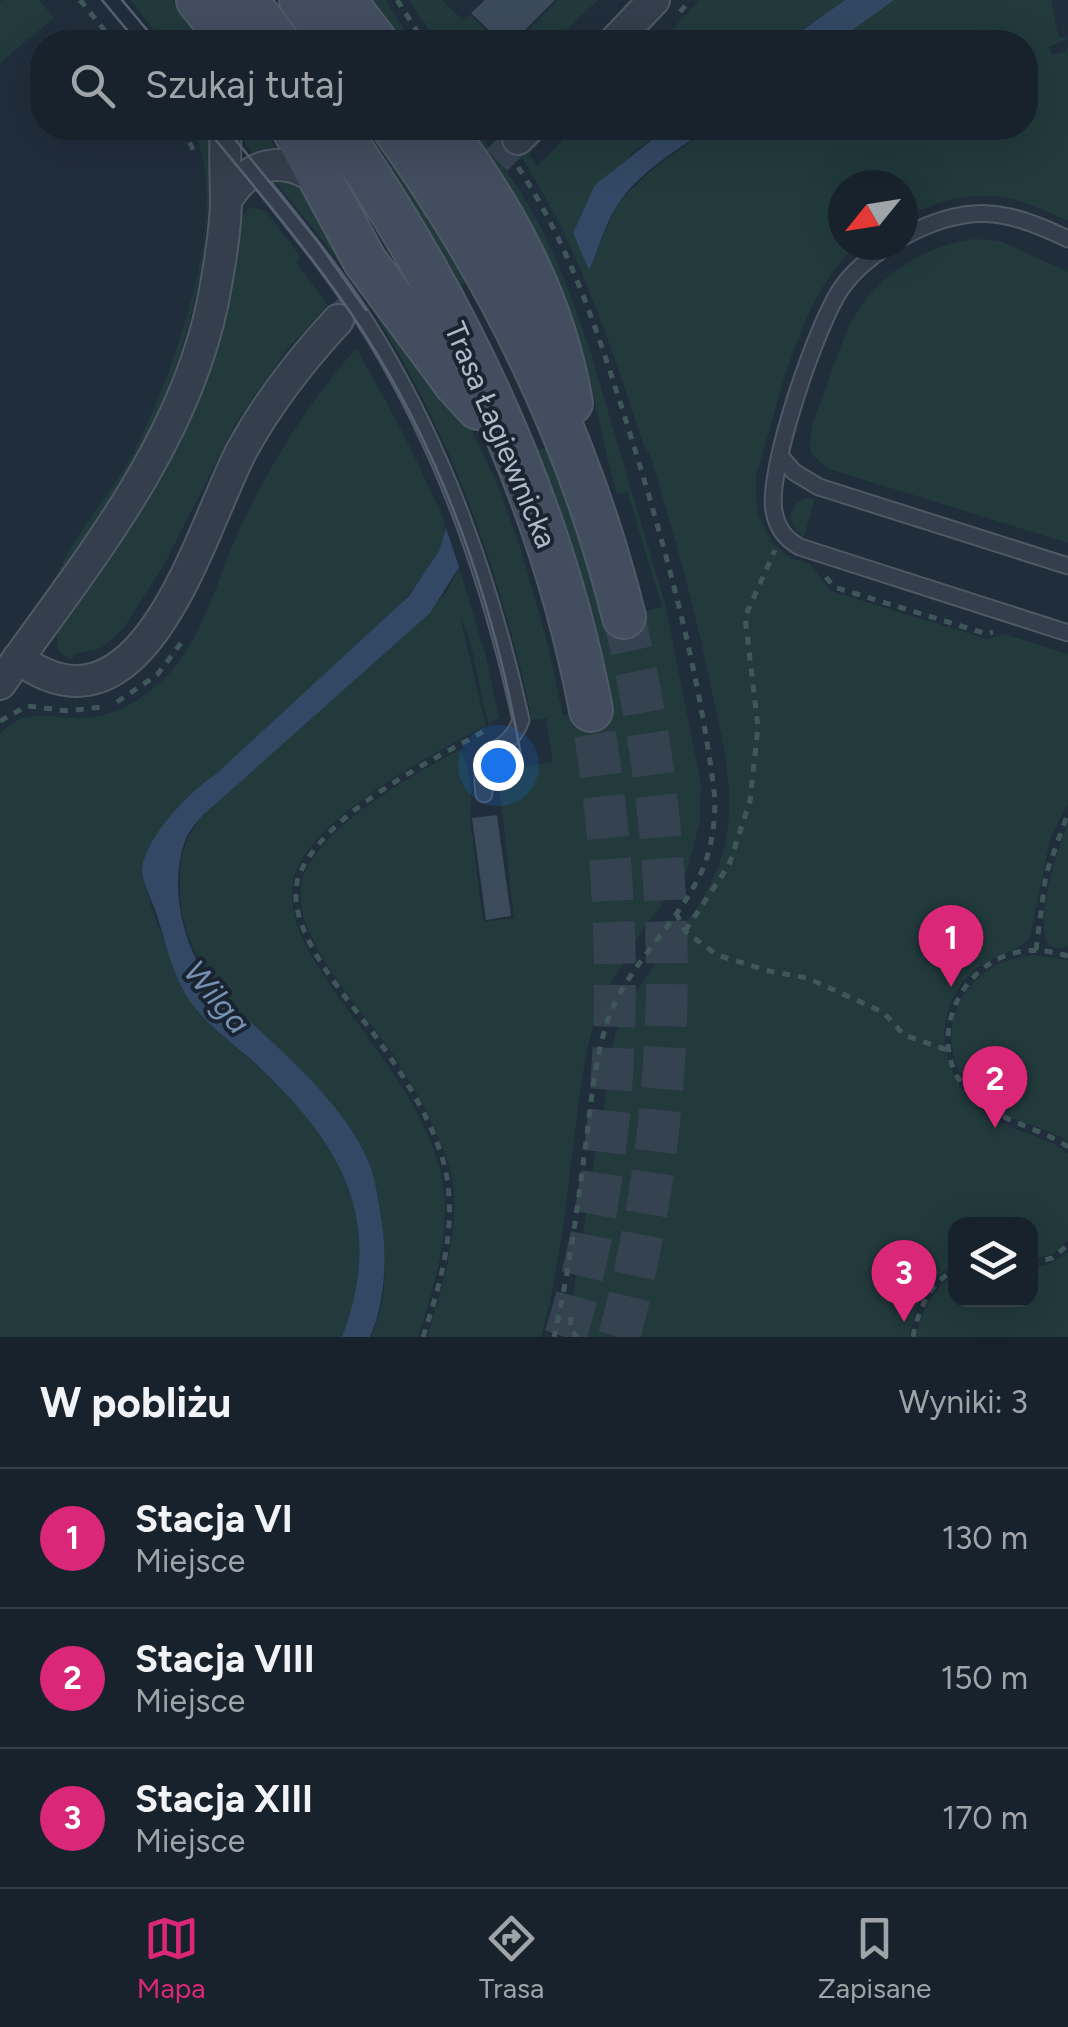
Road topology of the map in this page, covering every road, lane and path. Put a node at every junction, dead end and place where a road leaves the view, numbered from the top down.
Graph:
1 (80, 0) edge
2 (301, 0) edge
3 (344, 0) edge
4 (358, 0) edge
5 (398, 0) edge
6 (654, 0) edge
7 (221, 19) edge
8 (104, 30) edge
9 (248, 30) edge
10 (324, 30) edge
11 (367, 30) edge
12 (371, 30) edge
13 (417, 30) edge
14 (625, 30) edge
15 (189, 140) edge
16 (226, 140) edge
17 (300, 140) edge
18 (344, 140) edge
19 (402, 140) edge
20 (450, 140) edge
21 (198, 166) dead end
22 (252, 171) junction
23 (324, 184) junction
24 (226, 201) junction
25 (918, 229) edge
26 (1068, 239) edge
27 (869, 260) edge
28 (338, 320) tunnel mouth
29 (510, 440) junction
30 (636, 452) dead end
31 (782, 458) junction
32 (584, 482) junction
33 (780, 528) junction
34 (1068, 566) edge
35 (624, 617) tunnel mouth
36 (1068, 634) edge
37 (18, 658) junction
38 (0, 684) edge
39 (591, 710) tunnel mouth
40 (500, 722) dead end
41 (484, 794) dead end
42 (1068, 813) edge
43 (676, 913) junction
44 (685, 930) junction
45 (1036, 950) junction
46 (1067, 955) edge
47 (950, 1052) junction
48 (1068, 1146) edge
49 (1068, 1245) edge
50 (1038, 1262) edge
51 (948, 1273) edge
52 (571, 1316) dead end
53 (423, 1337) edge
54 (554, 1337) edge
55 (577, 1337) edge
56 (914, 1337) edge

1 - 8 path
2 - 10 main road
3 - 11 main road
4 - 12 street
5 - 13 path
6 - 14 street
7 - 9 main road
15 - 21 path
16 - 24 street
17 - 23 main road
18 - 29 main road, Trasa Łagiewnicka
19 - 32 main road, Trasa Łagiewnicka
20 - 32 main road
22 - 23 street
22 - 24 street
22 - 41 lane
23 - 29 main road
24 - 37 street
25 - 26 lane
27 - 31 lane
28 - 37 street
29 - 39 main road, Trasa Łagiewnicka
30 - 43 path
31 - 33 lane
31 - 34 lane
32 - 35 main road, Trasa Łagiewnicka
33 - 36 lane
33 - 44 path
37 - 38 street
40 - 53 path
42 - 45 path
43 - 44 path
43 - 54 path
44 - 47 path
45 - 46 path
45 - 47 path
47 - 48 path
49 - 50 path
51 - 56 path
52 - 55 path

